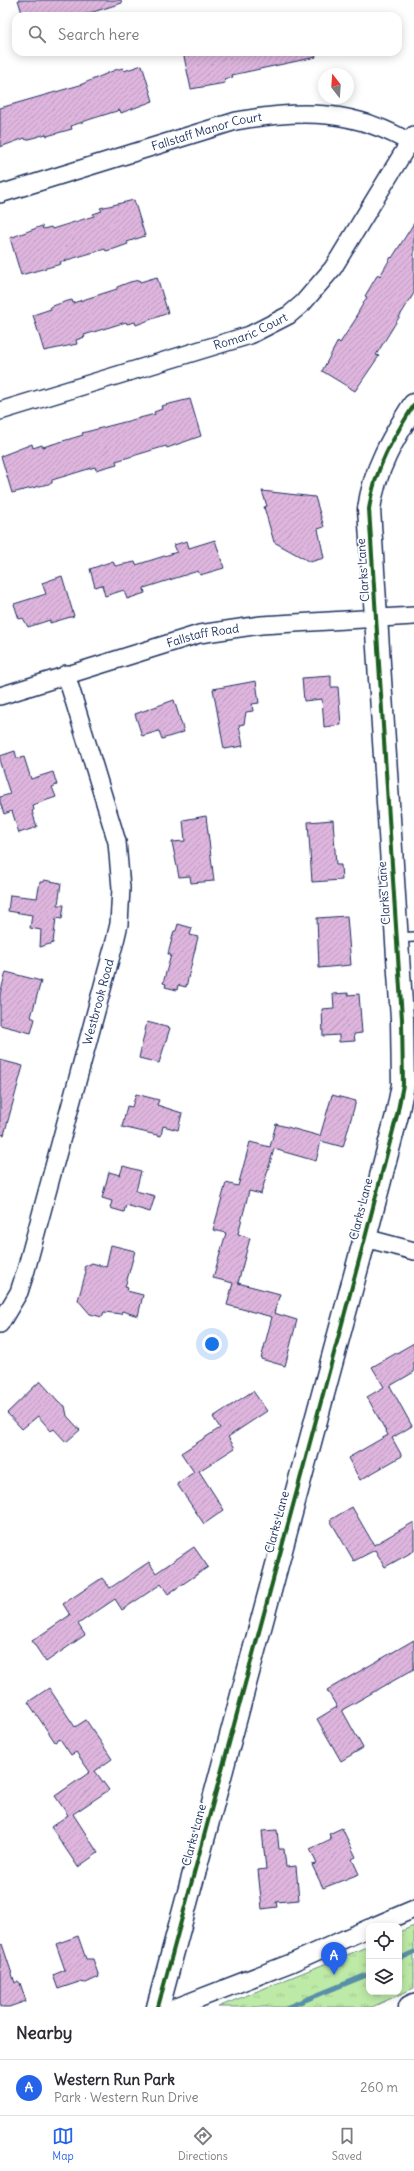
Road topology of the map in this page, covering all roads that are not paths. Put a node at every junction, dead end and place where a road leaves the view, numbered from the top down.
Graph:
1 (413, 140) edge
2 (0, 194) edge
3 (414, 404) edge
4 (0, 410) edge
5 (414, 616) edge
6 (376, 619) junction
7 (66, 674) junction
8 (0, 696) edge
9 (406, 938) edge
10 (365, 1238) junction
11 (414, 1251) edge
12 (0, 1324) edge
13 (414, 1909) edge
14 (381, 1923) edge
15 (366, 1929) edge
16 (414, 2005) edge
17 (158, 2007) edge
18 (177, 2007) edge
19 (410, 2007) edge

1 - 2 street, Fallstaff Manor Court
1 - 4 street, Romaric Court
3 - 6 street, Clarks Lane
5 - 6 street, Fallstaff Road
6 - 7 street, Fallstaff Road
6 - 9 street, Clarks Lane
7 - 8 street, Fallstaff Road
7 - 12 street, Westbrook Road
9 - 10 street, Clarks Lane
10 - 11 street
10 - 17 street, Clarks Lane
13 - 14 street
15 - 18 street
16 - 19 street

